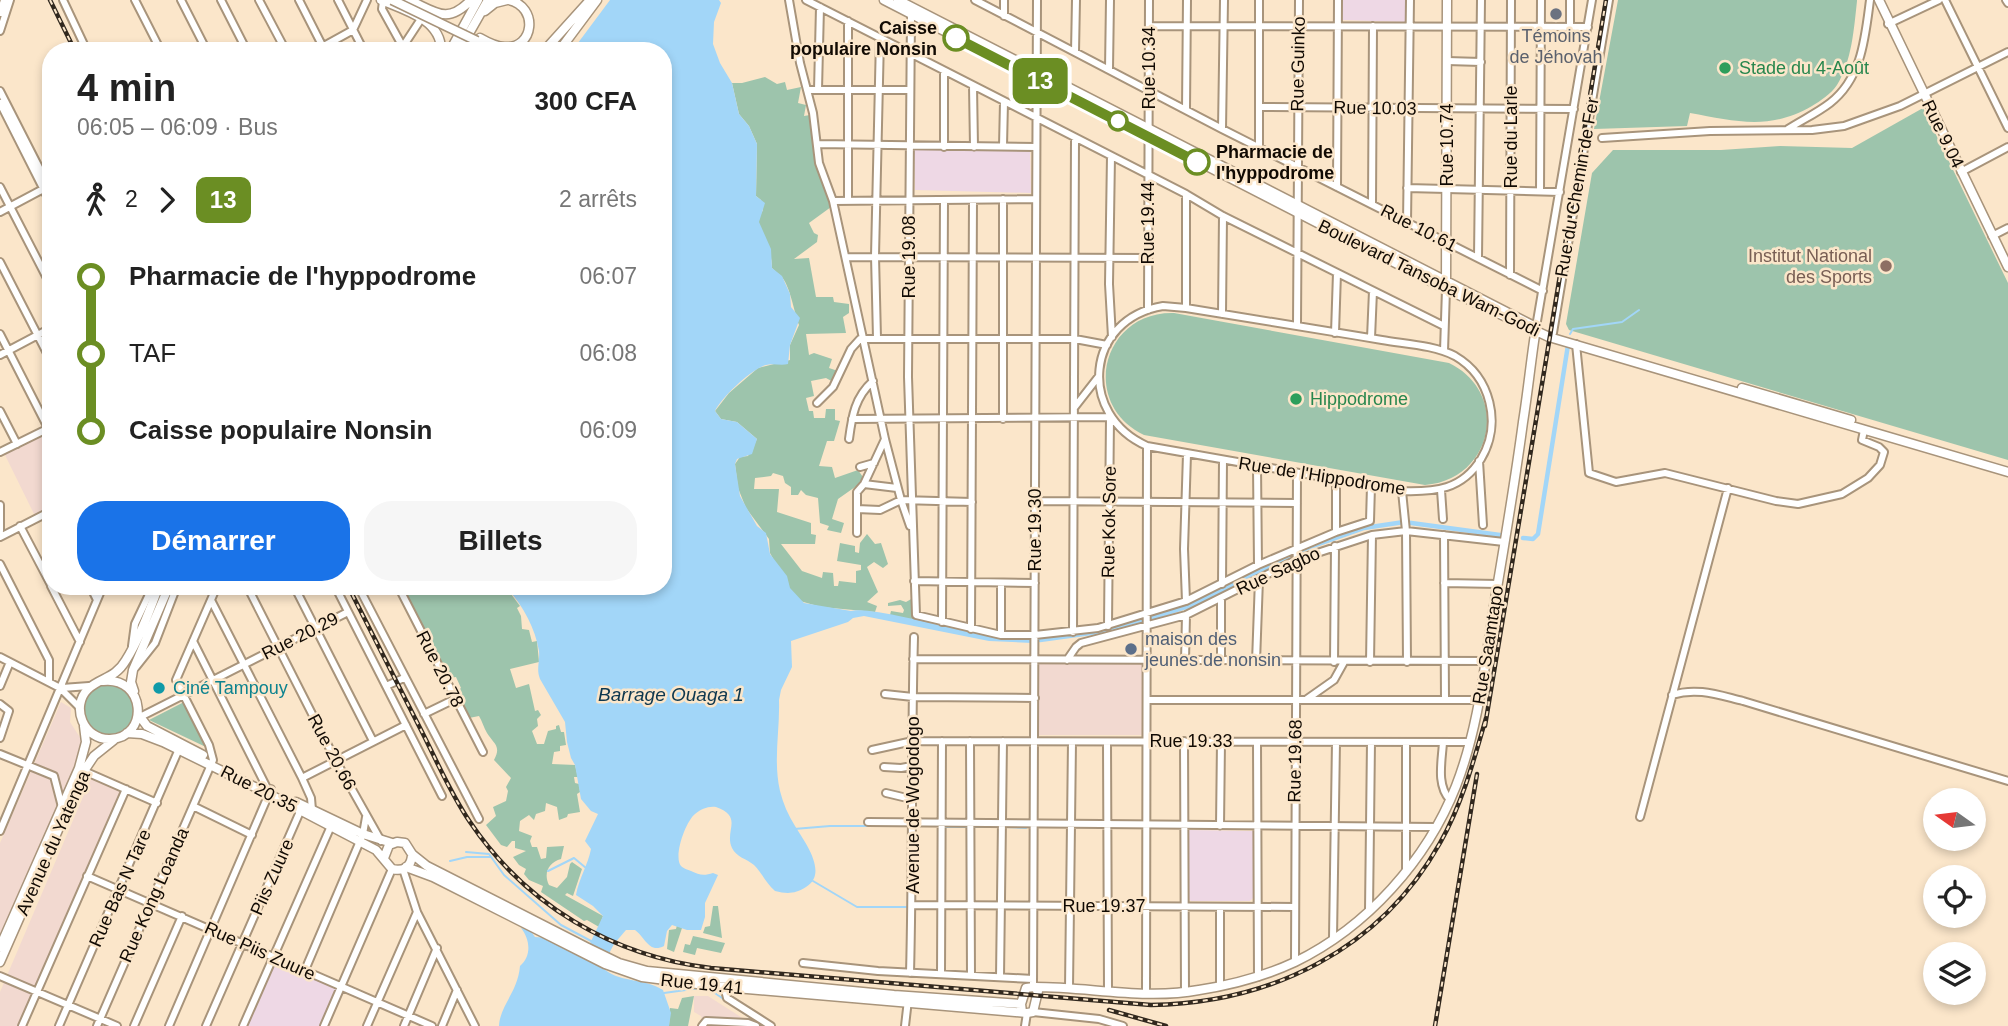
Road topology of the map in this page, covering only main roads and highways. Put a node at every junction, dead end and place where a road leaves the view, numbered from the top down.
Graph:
1 (382, 0) edge
2 (391, 0) edge
3 (399, 0) edge
4 (409, 0) edge
5 (471, 0) edge
6 (478, 0) edge
7 (488, 0) edge
8 (508, 0) edge
9 (524, 0) edge
10 (590, 0) edge
11 (597, 0) edge
12 (884, 0) edge
13 (898, 0) edge
14 (1447, 0) edge
15 (1879, 0) edge
16 (911, 7) edge
17 (472, 28) junction
18 (478, 40) junction
19 (439, 42) edge
20 (455, 42) edge
21 (464, 42) edge
22 (482, 42) edge
23 (486, 42) edge
24 (521, 42) edge
25 (528, 42) edge
26 (552, 42) edge
27 (566, 42) edge
28 (2008, 267) edge
29 (1446, 286) junction
30 (1536, 330) junction
31 (2008, 469) edge
32 (155, 595) edge
33 (165, 595) edge
34 (103, 681) junction
35 (135, 698) junction
36 (139, 715) junction
37 (84, 726) junction
38 (124, 735) junction
39 (212, 763) junction
40 (302, 808) junction
41 (55, 830) junction
42 (362, 838) junction
43 (392, 843) junction
44 (412, 854) junction
45 (384, 858) junction
46 (405, 868) junction
47 (0, 947) edge
48 (585, 950) junction
49 (0, 962) edge
50 (1034, 984) junction
51 (1026, 1010) junction

1 - 19 main road
2 - 18 main road, bridge
3 - 18 main road, bridge
4 - 5 main road
6 - 20 main road
7 - 17 main road
8 - 17 main road
8 - 24 main road
9 - 25 main road
10 - 26 main road
11 - 27 main road
12 - 16 main road, Boulevard Tansoba Wam-Godi
13 - 16 main road, Boulevard Tansoba Wam-Godi
14 - 29 main road, Rue 10.74
15 - 28 main road, Rue 9.04
16 - 29 main road, Boulevard Tansoba Wam-Godi
17 - 21 main road
18 - 22 main road
18 - 23 main road
29 - 30 main road, Boulevard Tansoba Wam-Godi
30 - 31 main road, Boulevard Tansoba Wam-Godi
30 - 31 main road, Boulevard Tansoba Wam-Godi
30 - 50 main road, Rue Saamtapo
32 - 34 main road
33 - 35 main road
34 - 35 main road
34 - 37 main road
35 - 36 main road
36 - 38 main road
36 - 39 main road, Rue 20.35
37 - 38 main road
37 - 41 main road, Avenue du Yatenga
38 - 39 main road, Rue 20.35
38 - 41 main road, Avenue du Yatenga
39 - 40 main road, Rue 20.35
40 - 42 main road, Rue 20.35
40 - 42 main road, Rue 20.35
41 - 47 main road, Avenue du Yatenga
41 - 49 main road, Avenue du Yatenga
42 - 43 main road, Rue 20.35
42 - 45 main road, Rue 20.35
43 - 44 main road
43 - 45 main road
44 - 46 main road
44 - 48 main road, Rue 19.41
45 - 46 main road
46 - 48 main road, Rue 19.41
48 - 51 main road, Rue 19.41
50 - 51 main road
50 - 51 main road

